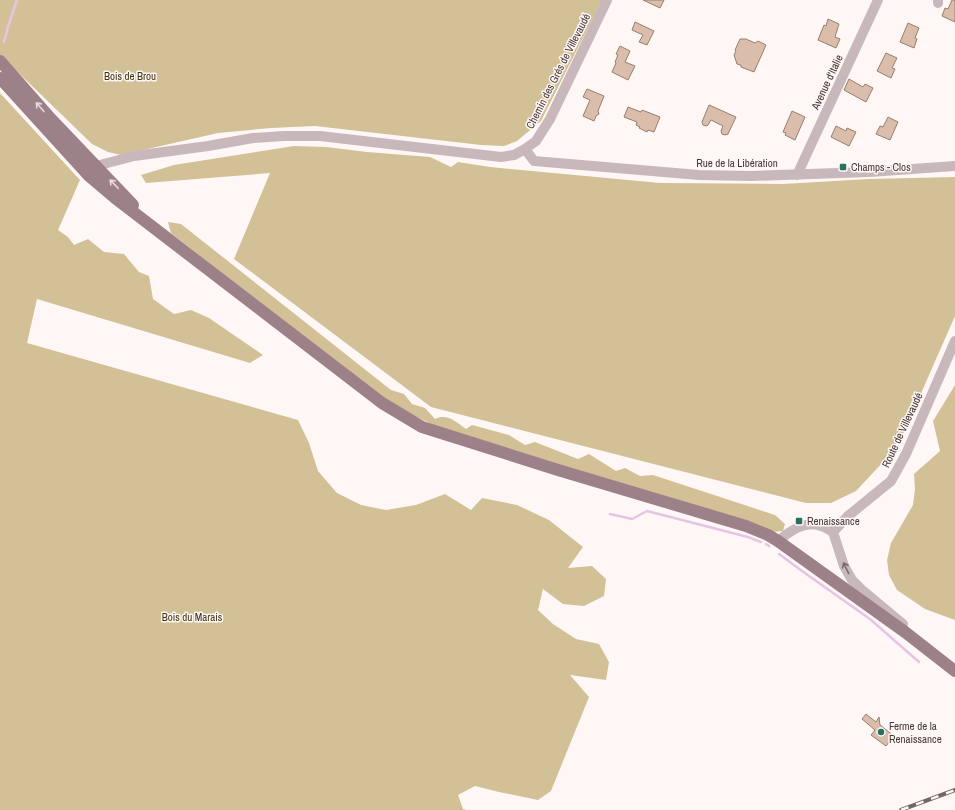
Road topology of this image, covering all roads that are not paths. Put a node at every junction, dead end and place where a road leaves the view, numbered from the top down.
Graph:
1 (607, 0) edge
2 (878, 0) edge
3 (0, 61) edge
4 (0, 78) edge
5 (40, 123) junction
6 (526, 150) junction
7 (96, 166) junction
8 (955, 166) edge
9 (797, 174) junction
10 (150, 224) junction
11 (955, 340) edge
12 (833, 532) junction
13 (778, 541) junction
14 (903, 624) junction
15 (955, 662) edge
16 (955, 671) edge

1 - 6 street, Chemin des Grés de Villevaudé
2 - 9 street, Avenue d'Italie
7 -> 3 main road
4 - 5 main road
5 - 7 street
5 - 10 main road
6 - 7 street
6 - 9 street, Rue de la Libération
10 -> 7 main road
8 - 9 street, Rue de la Libération
10 - 13 main road
11 - 12 street, Route de Villevaudé
12 - 13 street
14 -> 12 street
13 - 14 main road
13 - 16 main road
14 - 15 main road

